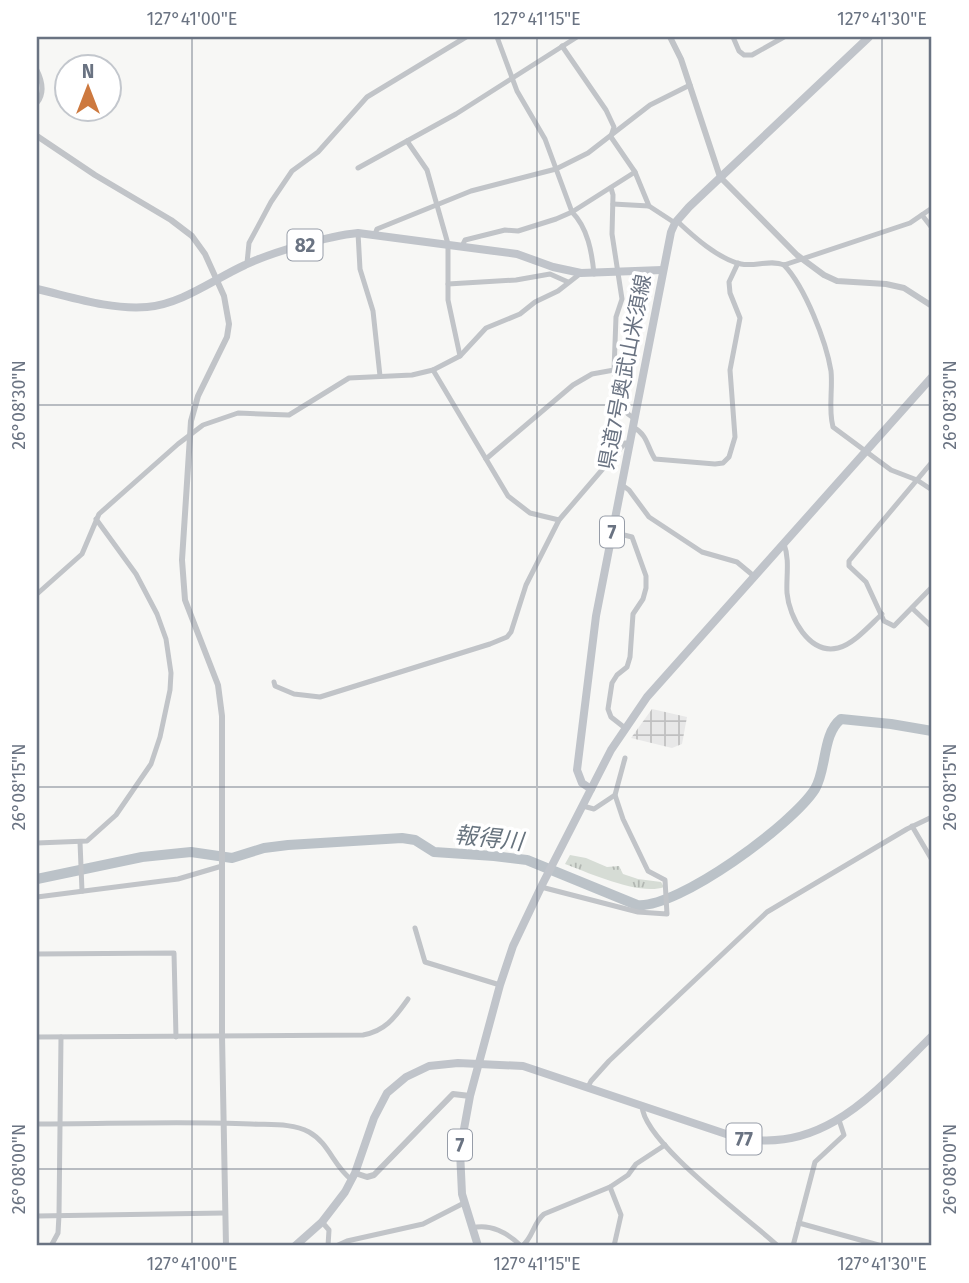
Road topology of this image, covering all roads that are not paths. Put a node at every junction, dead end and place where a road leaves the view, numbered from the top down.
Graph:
1 (466, 37) edge
2 (497, 37) edge
3 (577, 37) edge
4 (670, 37) edge
5 (733, 37) edge
6 (784, 37) edge
7 (869, 37) edge
8 (562, 46) junction
9 (37, 70) edge
10 (512, 78) junction
11 (690, 85) junction
12 (37, 103) edge
13 (37, 136) edge
14 (611, 137) junction
15 (407, 141) junction
16 (358, 168) dead end
17 (556, 169) junction
18 (635, 172) junction
19 (720, 177) junction
20 (611, 188) junction
21 (613, 205) junction
22 (649, 206) junction
23 (435, 207) junction
24 (932, 208) edge
25 (572, 212) junction
26 (922, 215) junction
27 (676, 222) junction
28 (932, 228) edge
29 (358, 233) junction
30 (375, 234) junction
31 (448, 244) junction
32 (461, 246) junction
33 (803, 260) junction
34 (247, 263) junction
35 (738, 263) junction
36 (785, 265) junction
37 (552, 270) junction
38 (662, 270) junction
39 (619, 272) junction
40 (582, 273) junction
41 (594, 274) junction
42 (216, 280) junction
43 (568, 282) junction
44 (448, 284) junction
45 (37, 289) edge
46 (932, 306) edge
47 (460, 356) junction
48 (433, 370) junction
49 (614, 370) junction
50 (380, 376) junction
51 (932, 377) edge
52 (634, 423) junction
53 (189, 435) junction
54 (630, 444) junction
55 (866, 452) junction
56 (486, 459) junction
57 (932, 462) edge
58 (917, 480) junction
59 (622, 485) junction
60 (932, 490) edge
61 (96, 519) junction
62 (559, 520) junction
63 (612, 531) junction
64 (784, 544) junction
65 (755, 577) junction
66 (932, 587) edge
67 (37, 594) edge
68 (913, 609) junction
69 (882, 614) junction
70 (932, 626) edge
71 (274, 682) dead end
72 (625, 728) junction
73 (625, 758) dead end
74 (591, 789) junction
75 (615, 795) junction
76 (583, 806) junction
77 (932, 817) edge
78 (912, 826) junction
79 (37, 843) edge
80 (79, 843) junction
81 (932, 860) edge
82 (222, 866) junction
83 (542, 885) junction
84 (82, 889) junction
85 (37, 897) edge
86 (415, 929) dead end
87 (37, 954) edge
88 (500, 985) junction
89 (408, 999) dead end
90 (932, 1036) edge
91 (37, 1037) edge
92 (61, 1037) junction
93 (176, 1037) junction
94 (222, 1037) junction
95 (479, 1063) junction
96 (588, 1087) junction
97 (470, 1096) junction
98 (642, 1106) junction
99 (839, 1120) junction
100 (223, 1123) junction
101 (37, 1124) edge
102 (61, 1124) junction
103 (665, 1145) junction
104 (353, 1176) junction
105 (610, 1187) junction
106 (464, 1203) junction
107 (224, 1213) junction
108 (59, 1215) junction
109 (37, 1216) edge
110 (322, 1222) junction
111 (799, 1223) junction
112 (472, 1228) junction
113 (51, 1246) edge
114 (226, 1246) edge
115 (295, 1246) edge
116 (328, 1246) edge
117 (336, 1246) edge
118 (478, 1246) edge
119 (522, 1246) edge
120 (614, 1246) edge
121 (778, 1246) edge
122 (793, 1246) edge
123 (882, 1246) edge

1 - 34 street
2 - 10 street
3 - 8 street
4 - 11 street
5 - 6 street
7 - 19 main road, 県道7号奥武山米須線 / 7
8 - 10 street
8 - 14 street
9 - 12 street
10 - 15 street
10 - 17 street
11 - 14 street
11 - 19 street
13 - 42 street
14 - 17 street
14 - 18 street
15 - 16 street
15 - 23 street
17 - 23 street
17 - 25 street
18 - 20 street
18 - 22 street
19 - 27 main road, 県道7号奥武山米須線 / 7
19 - 33 street
20 - 21 street
20 - 25 street
21 - 22 street
21 - 39 street
22 - 27 street
23 - 30 street
23 - 31 street
24 - 26 street
25 - 32 street
25 - 41 street
26 - 28 street
26 - 33 street
27 - 35 street
27 - 38 main road, 県道7号奥武山米須線 / 7
29 - 30 main road, 82
29 - 34 main road, 82
29 - 50 street
30 - 31 main road, 82
31 - 32 main road, 82
31 - 44 street
32 - 37 main road, 82
33 - 36 street
33 - 46 street
34 - 42 main road, 82
35 - 36 street
35 - 52 street
36 - 55 street
37 - 40 main road, 82
37 - 43 street
37 - 44 street
38 - 39 main road, 82
38 - 52 main road, 県道7号奥武山米須線 / 7
39 - 41 main road, 82
39 - 49 street
40 - 41 main road, 82
40 - 43 street
42 - 45 main road, 82
42 - 53 street
43 - 47 street
44 - 47 street
47 - 48 street
48 - 50 street
48 - 56 street
49 - 52 street
49 - 56 street
50 - 53 street
51 - 55 main road, 7
52 - 54 main road, 県道7号奥武山米須線 / 7
53 - 61 street
53 - 82 street
54 - 59 main road, 県道7号奥武山米須線 / 7
54 - 62 street
55 - 58 street
55 - 64 main road, 7
56 - 62 street
57 - 58 street
58 - 60 street
58 - 69 street
59 - 63 main road, 県道7号奥武山米須線 / 7
59 - 65 street
61 - 67 street
61 - 80 street
62 - 71 street
63 - 72 street
63 - 74 main road, 県道7号奥武山米須線 / 7
64 - 65 main road, 7
64 - 69 street
65 - 72 main road, 7
66 - 68 street
68 - 69 street
68 - 70 street
72 - 74 main road, 7
73 - 75 street
74 - 76 main road, 7
75 - 76 street
75 - 83 street
76 - 83 main road, 7
77 - 78 street
78 - 81 street
78 - 96 street
79 - 80 street
80 - 84 street
82 - 84 street
82 - 94 street
83 - 88 main road, 7
84 - 85 street
86 - 88 street
87 - 93 street
88 - 95 main road, 7
89 - 94 street
90 - 99 main road, 77
91 - 92 street
92 - 93 street
92 - 102 street
93 - 94 street
94 - 100 street
95 - 96 main road, 77
95 - 97 main road, 7
95 - 104 main road, 77
96 - 98 main road, 77
97 - 104 street
97 - 106 main road, 7
98 - 99 main road, 77
98 - 103 street
99 - 111 street
100 - 102 street
100 - 104 street
100 - 107 street
101 - 102 street
102 - 108 street
103 - 105 street
103 - 121 street
104 - 110 main road, 77
105 - 119 street
105 - 120 street
106 - 112 main road, 7
106 - 117 street
107 - 108 street
107 - 114 street
108 - 109 street
108 - 113 street
110 - 115 main road, 77
110 - 116 street
111 - 122 street
111 - 123 street
112 - 118 main road, 7
112 - 119 street

